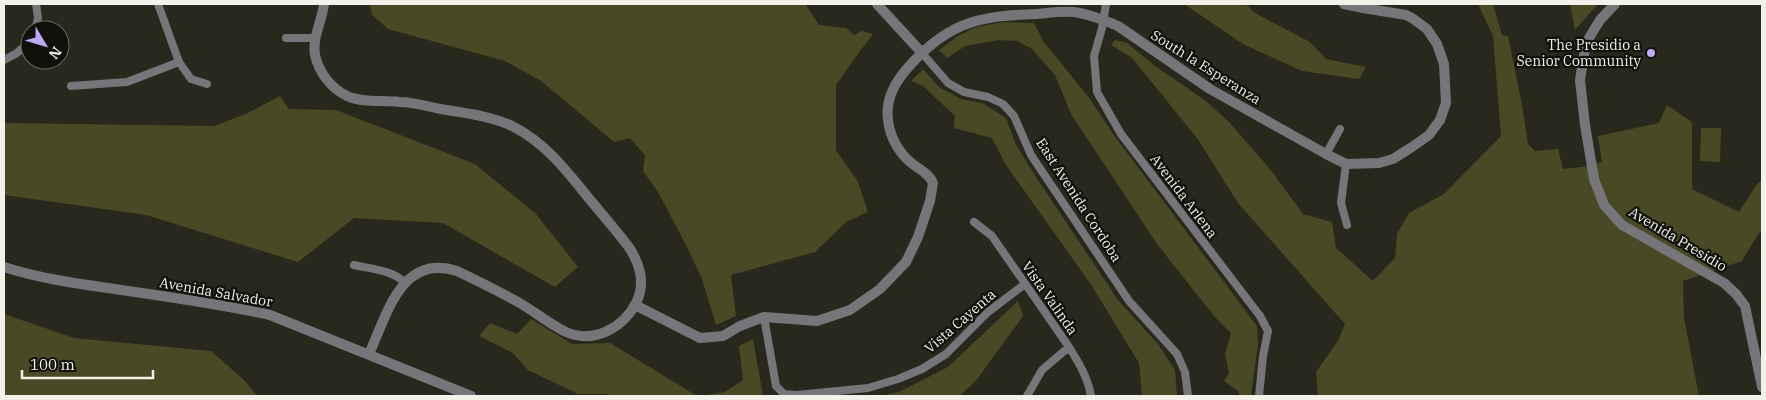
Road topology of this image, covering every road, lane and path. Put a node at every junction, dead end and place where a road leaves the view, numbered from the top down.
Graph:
1 (36, 4) edge
2 (158, 4) edge
3 (324, 4) edge
4 (876, 4) edge
5 (1106, 4) edge
6 (1344, 4) edge
7 (1615, 4) edge
8 (38, 20) edge
9 (1104, 20) junction
10 (286, 38) dead end
11 (315, 38) junction
12 (20, 51) edge
13 (922, 53) junction
14 (4, 60) edge
15 (179, 62) junction
16 (207, 84) dead end
17 (71, 86) dead end
18 (1340, 129) dead end
19 (1326, 154) junction
20 (1346, 164) junction
21 (974, 222) dead end
22 (1347, 225) dead end
23 (354, 265) dead end
24 (4, 267) edge
25 (405, 283) junction
26 (1025, 284) junction
27 (635, 305) junction
28 (764, 317) junction
29 (1069, 347) junction
30 (369, 354) junction
31 (1761, 367) edge
32 (1762, 387) edge
33 (471, 396) edge
34 (1027, 396) edge
35 (1091, 396) edge
36 (1188, 396) edge
37 (1259, 396) edge

1 - 8 street
2 - 15 street
3 - 11 street
4 - 13 street, East Avenida Cordoba
5 - 9 street, Avenida Arlena
6 - 20 street, South la Esperanza
7 - 31 street, Avenida Presidio
9 - 13 street, South la Esperanza
9 - 19 street, South la Esperanza
9 - 37 street, Avenida Arlena
10 - 11 street
11 - 27 street
12 - 14 street
13 - 28 street, South la Esperanza
13 - 36 street, East Avenida Cordoba
15 - 16 street
15 - 17 street
18 - 19 street
19 - 20 street, South la Esperanza
20 - 22 street
21 - 26 street, Vista Valinda
23 - 25 street
24 - 30 street, Avenida Salvador
25 - 27 street
25 - 30 street
26 - 28 street, Vista Cayenta
26 - 29 street, Vista Valinda
27 - 28 street
29 - 34 street
29 - 35 street, Vista Valinda
30 - 33 street, Avenida Salvador
31 - 32 street, Avenida Presidio

